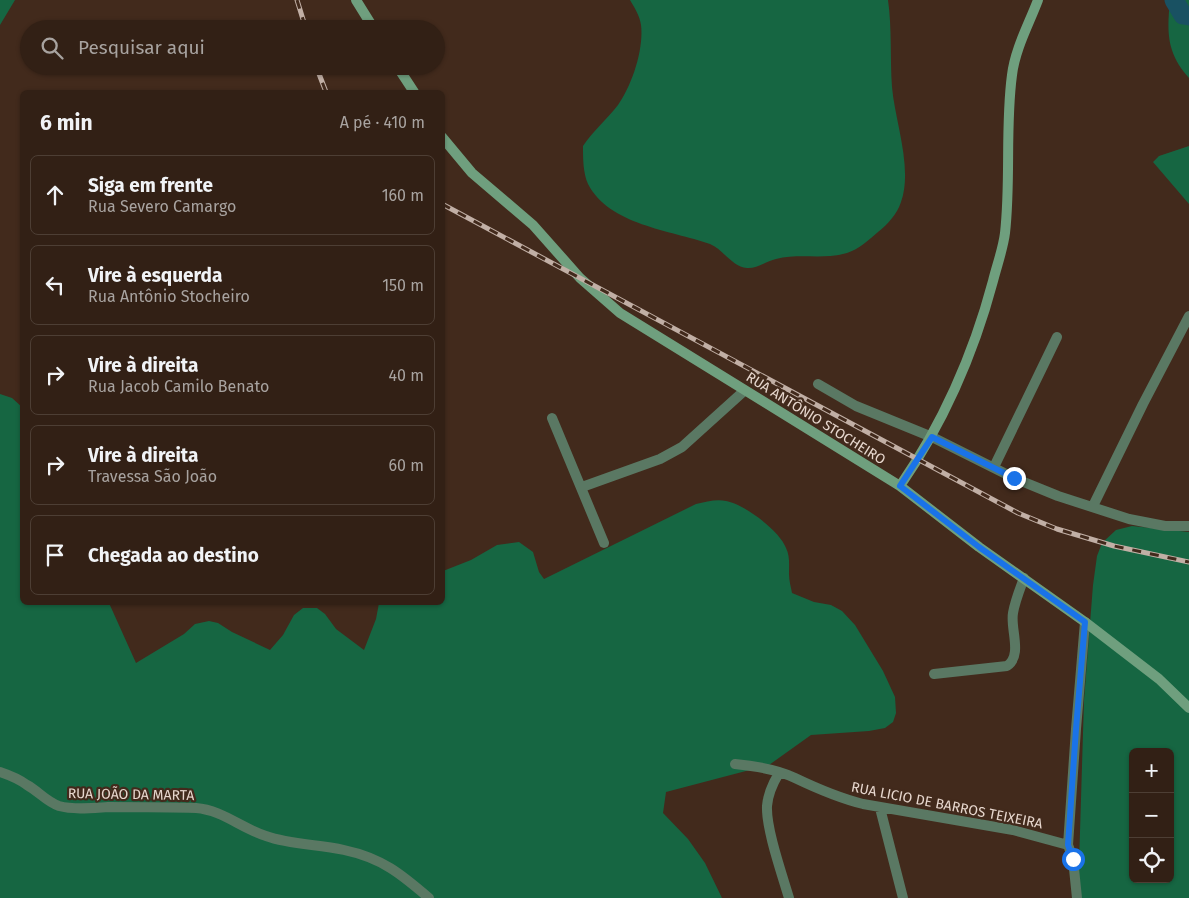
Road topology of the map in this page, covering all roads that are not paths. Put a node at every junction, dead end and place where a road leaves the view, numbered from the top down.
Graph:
1 (356, 0) edge
2 (1038, 0) edge
3 (368, 20) edge
4 (403, 75) edge
5 (413, 90) edge
6 (445, 142) edge
7 (1189, 316) edge
8 (1057, 336) dead end
9 (818, 384) dead end
10 (744, 391) junction
11 (552, 418) dead end
12 (932, 437) junction
13 (994, 467) junction
14 (900, 486) junction
15 (582, 487) junction
16 (1093, 506) junction
17 (1189, 526) edge
18 (604, 543) dead end
19 (1024, 578) junction
20 (1085, 622) junction
21 (934, 674) dead end
22 (1189, 708) edge
23 (735, 764) dead end
24 (0, 772) edge
25 (779, 773) junction
26 (880, 808) junction
27 (1068, 845) junction
28 (429, 898) edge
29 (789, 898) edge
30 (903, 898) edge
31 (1077, 898) edge

1 - 3 street
2 - 12 street
4 - 5 street
6 - 10 street, RUA ANTÔNIO STOCHEIRO
7 - 16 street
8 - 13 street
9 - 12 street
10 - 14 street, RUA ANTÔNIO STOCHEIRO
10 - 15 street
11 - 15 street
12 - 13 street
12 - 14 street
13 - 16 street
14 - 19 street, RUA ANTÔNIO STOCHEIRO
15 - 18 street
16 - 17 street
19 - 20 street, RUA ANTÔNIO STOCHEIRO
19 - 21 street
20 - 22 street, RUA ANTÔNIO STOCHEIRO
20 - 27 street
23 - 25 street, RUA LICIO DE BARROS TEIXEIRA
24 - 28 street, RUA JOÃO DA MARTA
25 - 26 street, RUA LICIO DE BARROS TEIXEIRA
25 - 29 street
26 - 27 street, RUA LICIO DE BARROS TEIXEIRA
26 - 30 street
27 - 31 street

